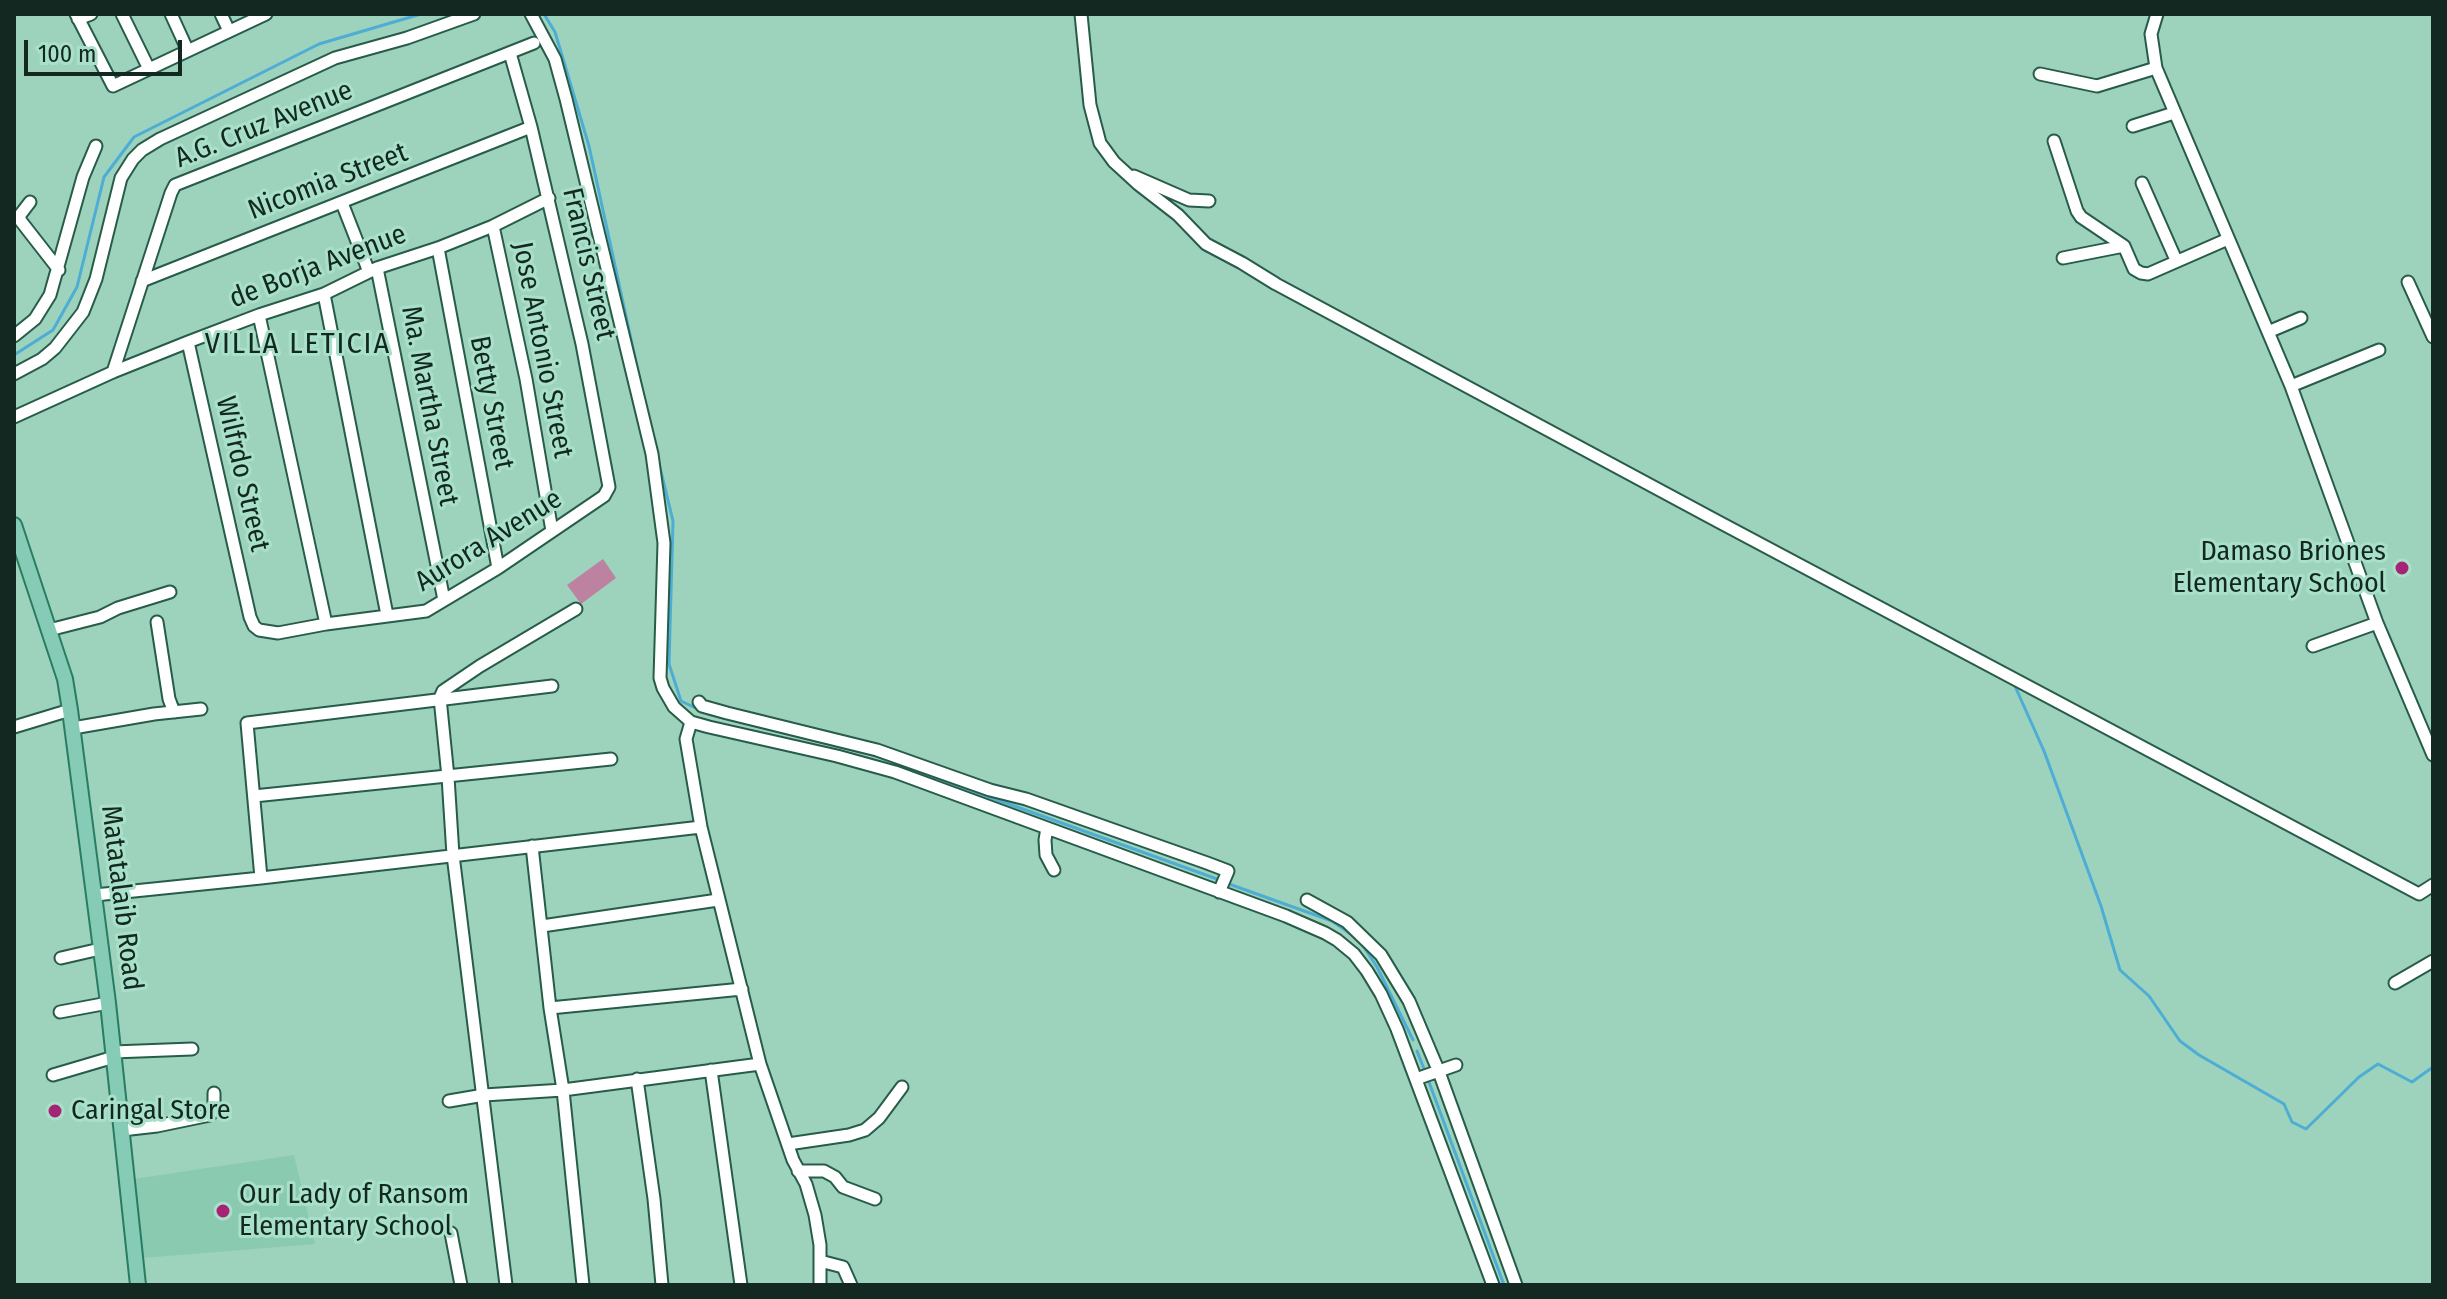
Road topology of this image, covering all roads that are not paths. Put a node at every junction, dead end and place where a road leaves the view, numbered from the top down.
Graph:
1 (91, 14) edge
2 (122, 14) edge
3 (171, 14) edge
4 (221, 14) edge
5 (266, 14) edge
6 (474, 14) edge
7 (531, 14) edge
8 (1081, 14) edge
9 (2157, 14) edge
10 (77, 17) edge
11 (229, 31) junction
12 (534, 43) dead end
13 (187, 49) junction
14 (510, 53) junction
15 (2156, 68) junction
16 (149, 69) junction
17 (2040, 74) dead end
18 (2174, 113) junction
19 (2133, 126) dead end
20 (531, 127) junction
21 (2054, 141) dead end
22 (96, 146) dead end
23 (1126, 173) junction
24 (2142, 183) dead end
25 (549, 198) junction
26 (1209, 201) dead end
27 (30, 202) dead end
28 (342, 203) junction
29 (493, 226) junction
30 (2228, 239) junction
31 (2124, 246) junction
32 (438, 248) junction
33 (2063, 258) dead end
34 (2176, 260) junction
35 (59, 270) junction
36 (373, 270) junction
37 (142, 281) junction
38 (2408, 282) dead end
39 (324, 294) junction
40 (259, 315) junction
41 (2301, 318) dead end
42 (2268, 332) junction
43 (14, 336) edge
44 (2433, 337) edge
45 (188, 342) junction
46 (2379, 350) dead end
47 (113, 372) junction
48 (14, 374) edge
49 (2291, 386) junction
50 (14, 417) edge
51 (609, 487) joint
52 (14, 525) edge
53 (552, 531) junction
54 (498, 568) junction
55 (170, 592) dead end
56 (444, 600) junction
57 (576, 609) dead end
58 (387, 615) junction
59 (250, 617) joint
60 (157, 622) dead end
61 (2377, 623) junction
62 (326, 624) junction
63 (49, 630) junction
64 (2313, 646) dead end
65 (552, 686) dead end
66 (440, 698) junction
67 (699, 702) dead end
68 (201, 709) dead end
69 (70, 710) junction
70 (174, 712) junction
71 (691, 722) junction
72 (14, 727) edge
73 (73, 728) junction
74 (2433, 755) edge
75 (611, 759) dead end
76 (448, 777) junction
77 (254, 796) junction
78 (701, 827) junction
79 (1047, 828) junction
80 (532, 846) junction
81 (453, 855) junction
82 (1054, 870) dead end
83 (261, 878) junction
84 (2433, 885) edge
85 (1219, 892) junction
86 (2419, 894) junction
87 (95, 895) junction
88 (718, 900) junction
89 (1307, 900) dead end
90 (2433, 901) edge
91 (542, 926) junction
92 (100, 949) junction
93 (61, 958) dead end
94 (2433, 961) edge
95 (2395, 983) dead end
96 (742, 989) junction
97 (108, 1003) junction
98 (550, 1008) junction
99 (60, 1012) dead end
100 (1426, 1041) junction
101 (192, 1049) dead end
102 (1405, 1049) junction
103 (114, 1055) junction
104 (760, 1064) junction
105 (1456, 1065) dead end
106 (711, 1070) junction
107 (1439, 1072) junction
108 (53, 1075) dead end
109 (637, 1079) junction
110 (1416, 1079) junction
111 (902, 1087) dead end
112 (563, 1090) junction
113 (214, 1093) dead end
114 (484, 1095) junction
115 (449, 1101) dead end
116 (122, 1130) junction
117 (788, 1144) junction
118 (798, 1171) junction
119 (875, 1199) dead end
120 (451, 1233) dead end
121 (820, 1261) junction
122 (138, 1285) edge
123 (461, 1285) edge
124 (506, 1285) edge
125 (583, 1285) edge
126 (662, 1285) edge
127 (741, 1285) edge
128 (820, 1285) edge
129 (851, 1285) edge
130 (1493, 1285) edge
131 (1516, 1285) edge

1 - 10 street
2 - 16 street
3 - 13 street
4 - 11 street
5 - 11 street
6 - 48 street
7 - 71 street
8 - 23 street
9 - 15 street
10 - 16 street
11 - 13 street
12 - 14 street, A.G. Cruz Avenue
13 - 16 street
14 - 20 street, Francis Street
14 - 37 street, A.G. Cruz Avenue
15 - 17 street
15 - 18 street
18 - 19 street
18 - 30 street
20 - 25 street, Francis Street
20 - 28 street, Nicomia Street
21 - 31 street
22 - 35 street
23 - 26 street
23 - 86 street
24 - 34 street
25 - 29 street, de Borja Avenue
25 - 51 street, Francis Street
27 - 35 street
28 - 36 street, Ma. Martha Street
28 - 37 street, Nicomia Street
29 - 32 street, de Borja Avenue
29 - 53 street, Jose Antonio Street
30 - 34 street
30 - 42 street
31 - 33 street
31 - 34 street
32 - 36 street, de Borja Avenue
32 - 54 street, Betty Street
35 - 43 street
36 - 39 street, de Borja Avenue
36 - 56 street, Ma. Martha Street
37 - 47 street, A.G. Cruz Avenue
38 - 44 street
39 - 40 street, de Borja Avenue
39 - 58 street
40 - 45 street, de Borja Avenue
40 - 62 street
41 - 42 street
42 - 49 street
45 - 47 street, de Borja Avenue
45 - 59 street, Wilfrdo Street
46 - 49 street
47 - 50 street, de Borja Avenue
49 - 61 street
51 - 53 street, Aurora Avenue
52 - 63 main road, Matatalaib Road
53 - 54 street, Aurora Avenue
54 - 56 street, Aurora Avenue
55 - 63 street
56 - 58 street, Aurora Avenue
57 - 66 street
58 - 62 street, Aurora Avenue
59 - 62 street, Aurora Avenue
60 - 70 street
61 - 64 street
61 - 74 street
63 - 69 main road, Matatalaib Road
65 - 66 street
66 - 76 street
66 - 77 street
67 - 85 street
68 - 70 street
69 - 72 street
69 - 73 main road, Matatalaib Road
70 - 73 street
71 - 78 street
71 - 79 street
73 - 87 main road, Matatalaib Road
75 - 76 street
76 - 77 street
76 - 81 street
77 - 83 street
78 - 80 street
78 - 88 street
79 - 82 street
79 - 85 street
80 - 81 street
80 - 91 street
81 - 83 street
81 - 114 street
83 - 87 street
84 - 86 street
85 - 102 street
86 - 90 street
87 - 92 main road, Matatalaib Road
88 - 91 street
88 - 96 street
89 - 100 street
91 - 98 street
92 - 93 street
92 - 97 main road, Matatalaib Road
94 - 95 street
96 - 98 street
96 - 104 street
97 - 99 street
97 - 103 main road, Matatalaib Road
98 - 112 street
100 - 102 street
100 - 107 street
101 - 103 street
102 - 110 street
103 - 108 street
103 - 116 main road, Matatalaib Road
104 - 106 street
104 - 117 street
105 - 107 street
106 - 109 street
106 - 127 street
107 - 110 street
107 - 131 street
109 - 112 street
109 - 126 street
110 - 130 street
111 - 117 street
112 - 114 street
112 - 125 street
113 - 116 street
114 - 115 street
114 - 124 street
116 - 122 main road, Matatalaib Road
117 - 118 street
118 - 119 street
118 - 121 street
120 - 123 street
121 - 128 street
121 - 129 street

